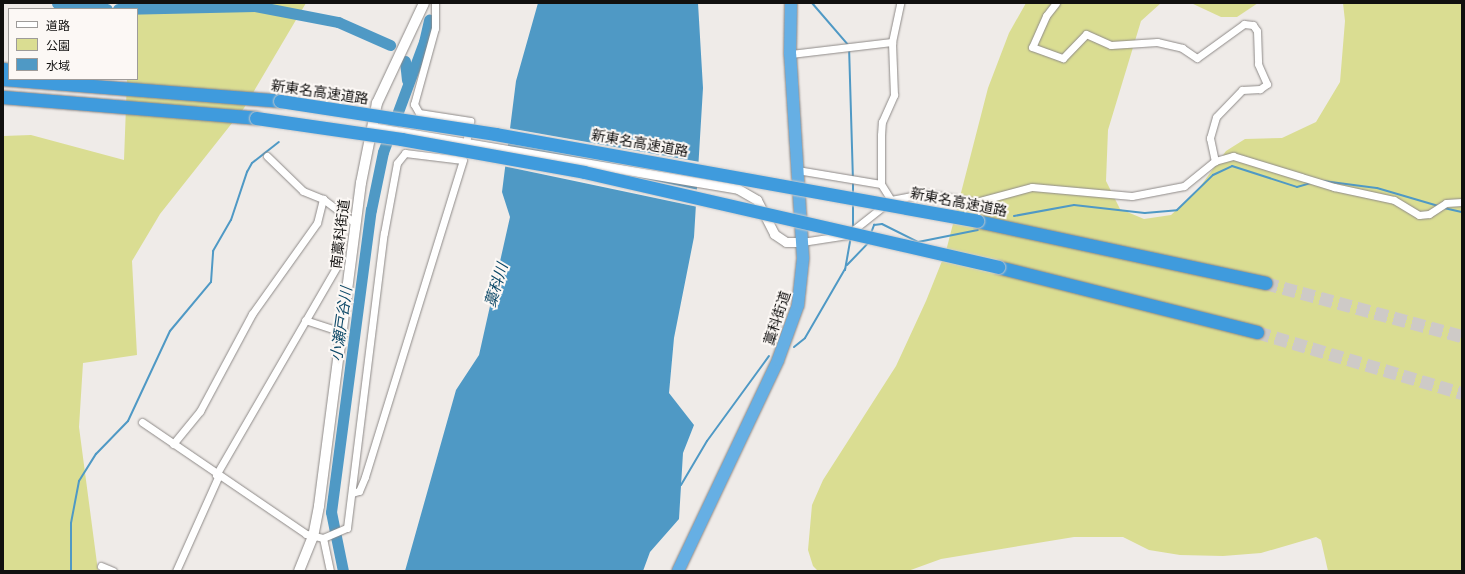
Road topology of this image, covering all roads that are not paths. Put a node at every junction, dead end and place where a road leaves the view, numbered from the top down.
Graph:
1 (424, 3) edge
2 (435, 3) edge
3 (791, 3) edge
4 (900, 3) edge
5 (1056, 3) edge
6 (892, 42) junction
7 (790, 54) junction
8 (17, 80) edge
9 (115, 80) edge
10 (216, 94) junction
11 (3, 97) edge
12 (372, 127) junction
13 (466, 143) junction
14 (267, 156) dead end
15 (463, 160) junction
16 (1215, 161) junction
17 (797, 170) junction
18 (881, 184) junction
19 (323, 199) junction
20 (891, 200) junction
21 (1462, 202) edge
22 (355, 223) junction
23 (802, 242) junction
24 (342, 258) dead end
25 (1265, 283) tunnel mouth
26 (305, 320) junction
27 (342, 332) junction
28 (1257, 332) tunnel mouth
29 (142, 422) dead end
30 (173, 444) junction
31 (217, 476) junction
32 (352, 493) junction
33 (318, 538) junction
34 (101, 566) dead end
35 (113, 571) edge
36 (176, 571) edge
37 (299, 571) edge
38 (330, 571) edge
39 (678, 571) edge

1 - 12 main road, 南藁科街道
2 - 13 street
3 - 7 highway, 藁科街道
4 - 6 street
5 - 16 street
6 - 7 street
6 - 18 street
7 - 17 highway, 藁科街道
8 - 10 highway, 新東名高速道路
9 - 10 highway
10 - 25 highway, 新東名高速道路, bridge
11 - 28 highway, bridge
12 - 13 street
12 - 22 main road, 南藁科街道
13 - 15 street
13 - 23 street
14 - 19 street
15 - 32 street
15 - 32 street
16 - 20 street
16 - 21 street
17 - 18 street
17 - 23 highway, 藁科街道
18 - 20 street
19 - 22 street
19 - 30 street
20 - 23 street
22 - 27 main road, 南藁科街道
23 - 39 highway, 藁科街道
24 - 26 street
26 - 27 street
26 - 31 street
27 - 33 main road, 南藁科街道
29 - 30 street
30 - 31 street
31 - 33 street
31 - 36 street
32 - 33 street
33 - 37 main road, 南藁科街道
33 - 38 street
34 - 35 street

